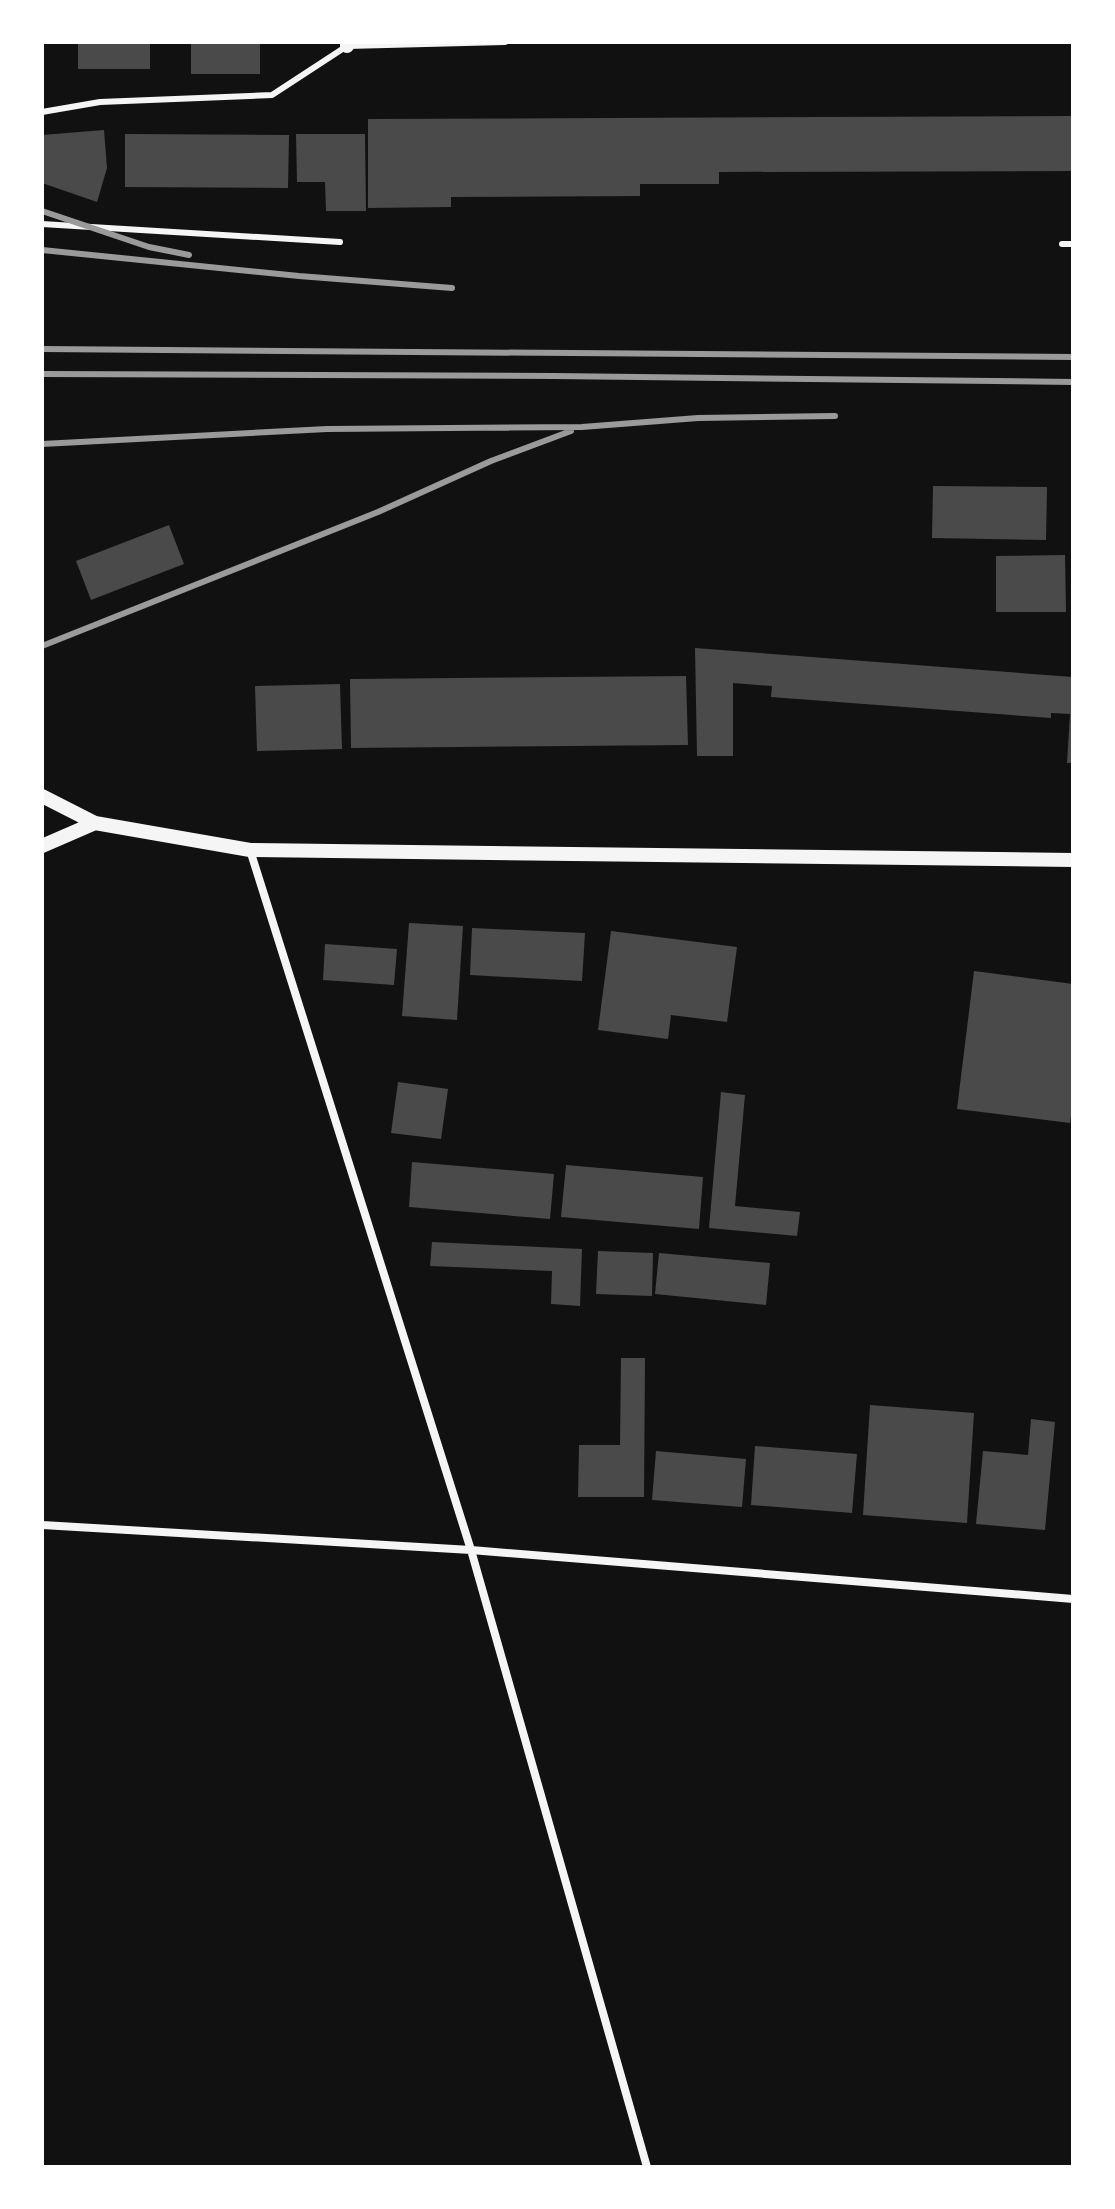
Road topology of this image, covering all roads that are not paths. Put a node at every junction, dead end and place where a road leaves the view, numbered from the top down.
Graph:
1 (505, 42) edge
2 (347, 44) edge
3 (42, 112) edge
4 (42, 224) edge
5 (340, 242) dead end
6 (1062, 244) dead end
7 (1073, 244) edge
8 (42, 796) edge
9 (95, 823) junction
10 (42, 846) edge
11 (250, 850) junction
12 (1073, 860) edge
13 (42, 1525) edge
14 (471, 1550) junction
15 (1073, 1599) edge
16 (647, 2167) edge

1 - 2 lane
2 - 3 lane
4 - 5 lane
6 - 7 lane
8 - 9 street
9 - 10 street
9 - 11 street
11 - 12 street
11 - 14 street
13 - 14 street
14 - 15 street
14 - 16 street

